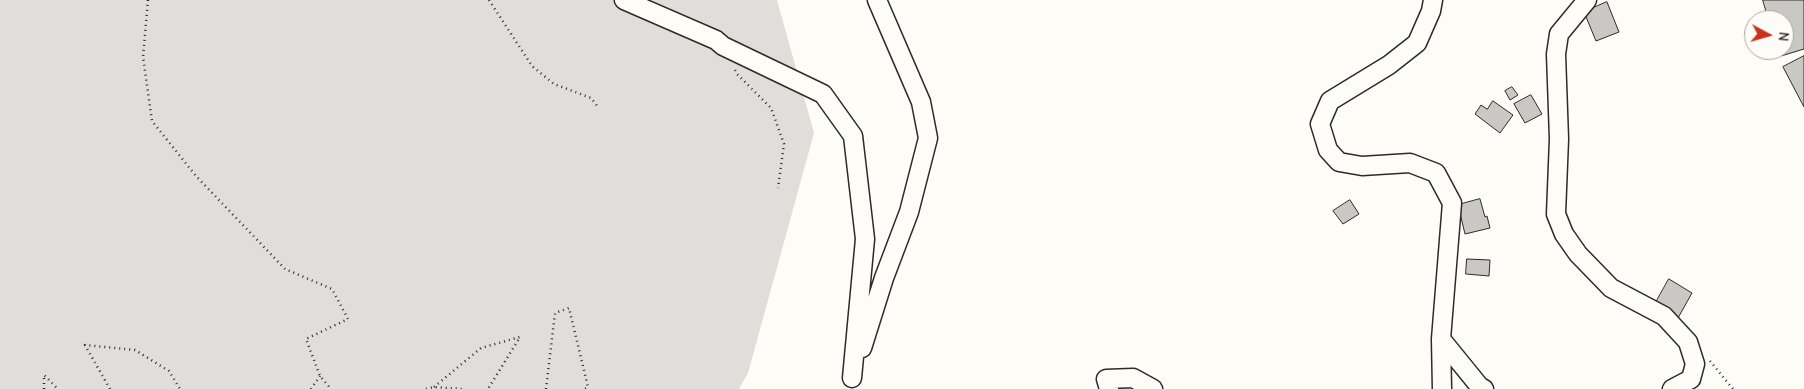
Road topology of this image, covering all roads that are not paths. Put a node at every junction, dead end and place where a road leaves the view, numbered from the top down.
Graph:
1 (624, 0) edge
2 (877, 0) edge
3 (1587, 0) edge
4 (1430, 4) edge
5 (1441, 339) junction
6 (850, 384) edge
7 (1109, 389) edge
8 (1153, 389) edge
9 (1442, 389) edge
10 (1484, 389) edge
11 (1672, 389) edge

1 - 6 street
2 - 6 street
3 - 11 street
4 - 5 street
5 - 9 street
5 - 10 street
7 - 8 street

